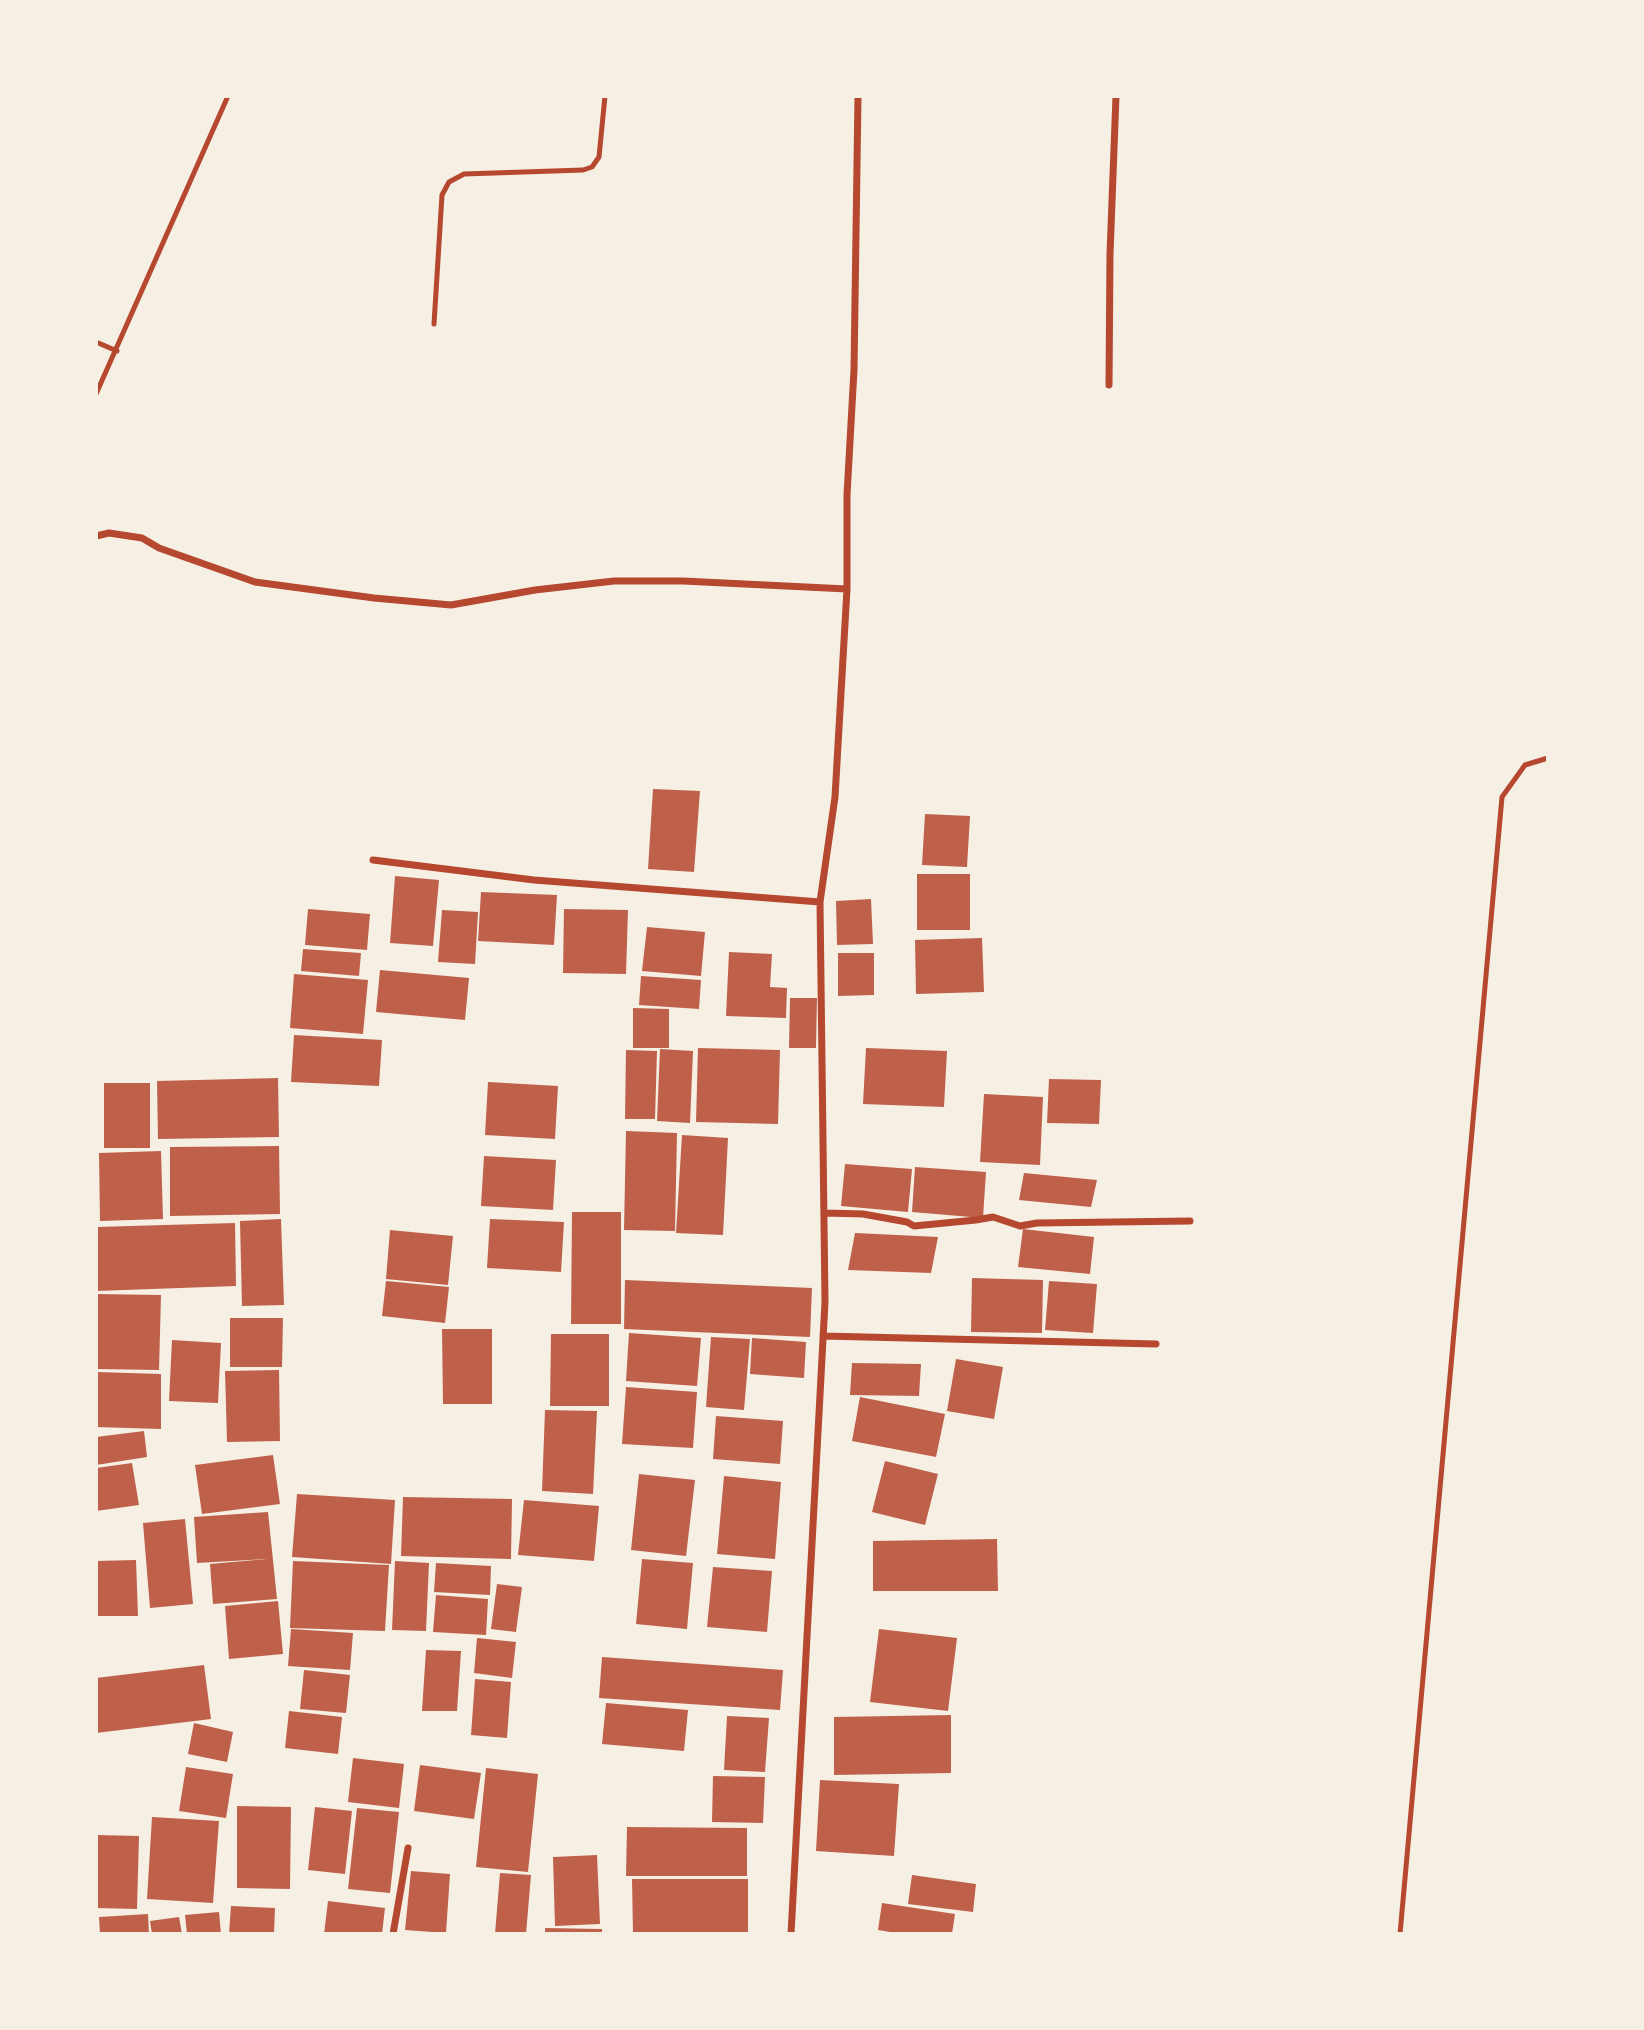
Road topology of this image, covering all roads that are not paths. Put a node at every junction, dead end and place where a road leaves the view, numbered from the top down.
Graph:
1 (228, 96) edge
2 (605, 96) edge
3 (858, 96) edge
4 (1116, 96) edge
5 (434, 324) dead end
6 (96, 342) edge
7 (117, 351) junction
8 (1109, 385) dead end
9 (96, 394) edge
10 (96, 536) edge
11 (847, 589) junction
12 (1548, 758) edge
13 (373, 860) dead end
14 (820, 902) junction
15 (825, 1213) junction
16 (1190, 1221) dead end
17 (823, 1336) junction
18 (1156, 1344) dead end
19 (408, 1848) dead end
20 (393, 1934) edge
21 (791, 1934) edge
22 (1400, 1934) edge

1 - 7 lane
2 - 5 lane
3 - 11 street
4 - 8 street
6 - 7 lane
7 - 9 lane
10 - 11 street
11 - 14 street
12 - 22 lane
13 - 14 street
14 - 15 street
15 - 16 street
15 - 17 street
17 - 18 street
17 - 21 street
19 - 20 street

